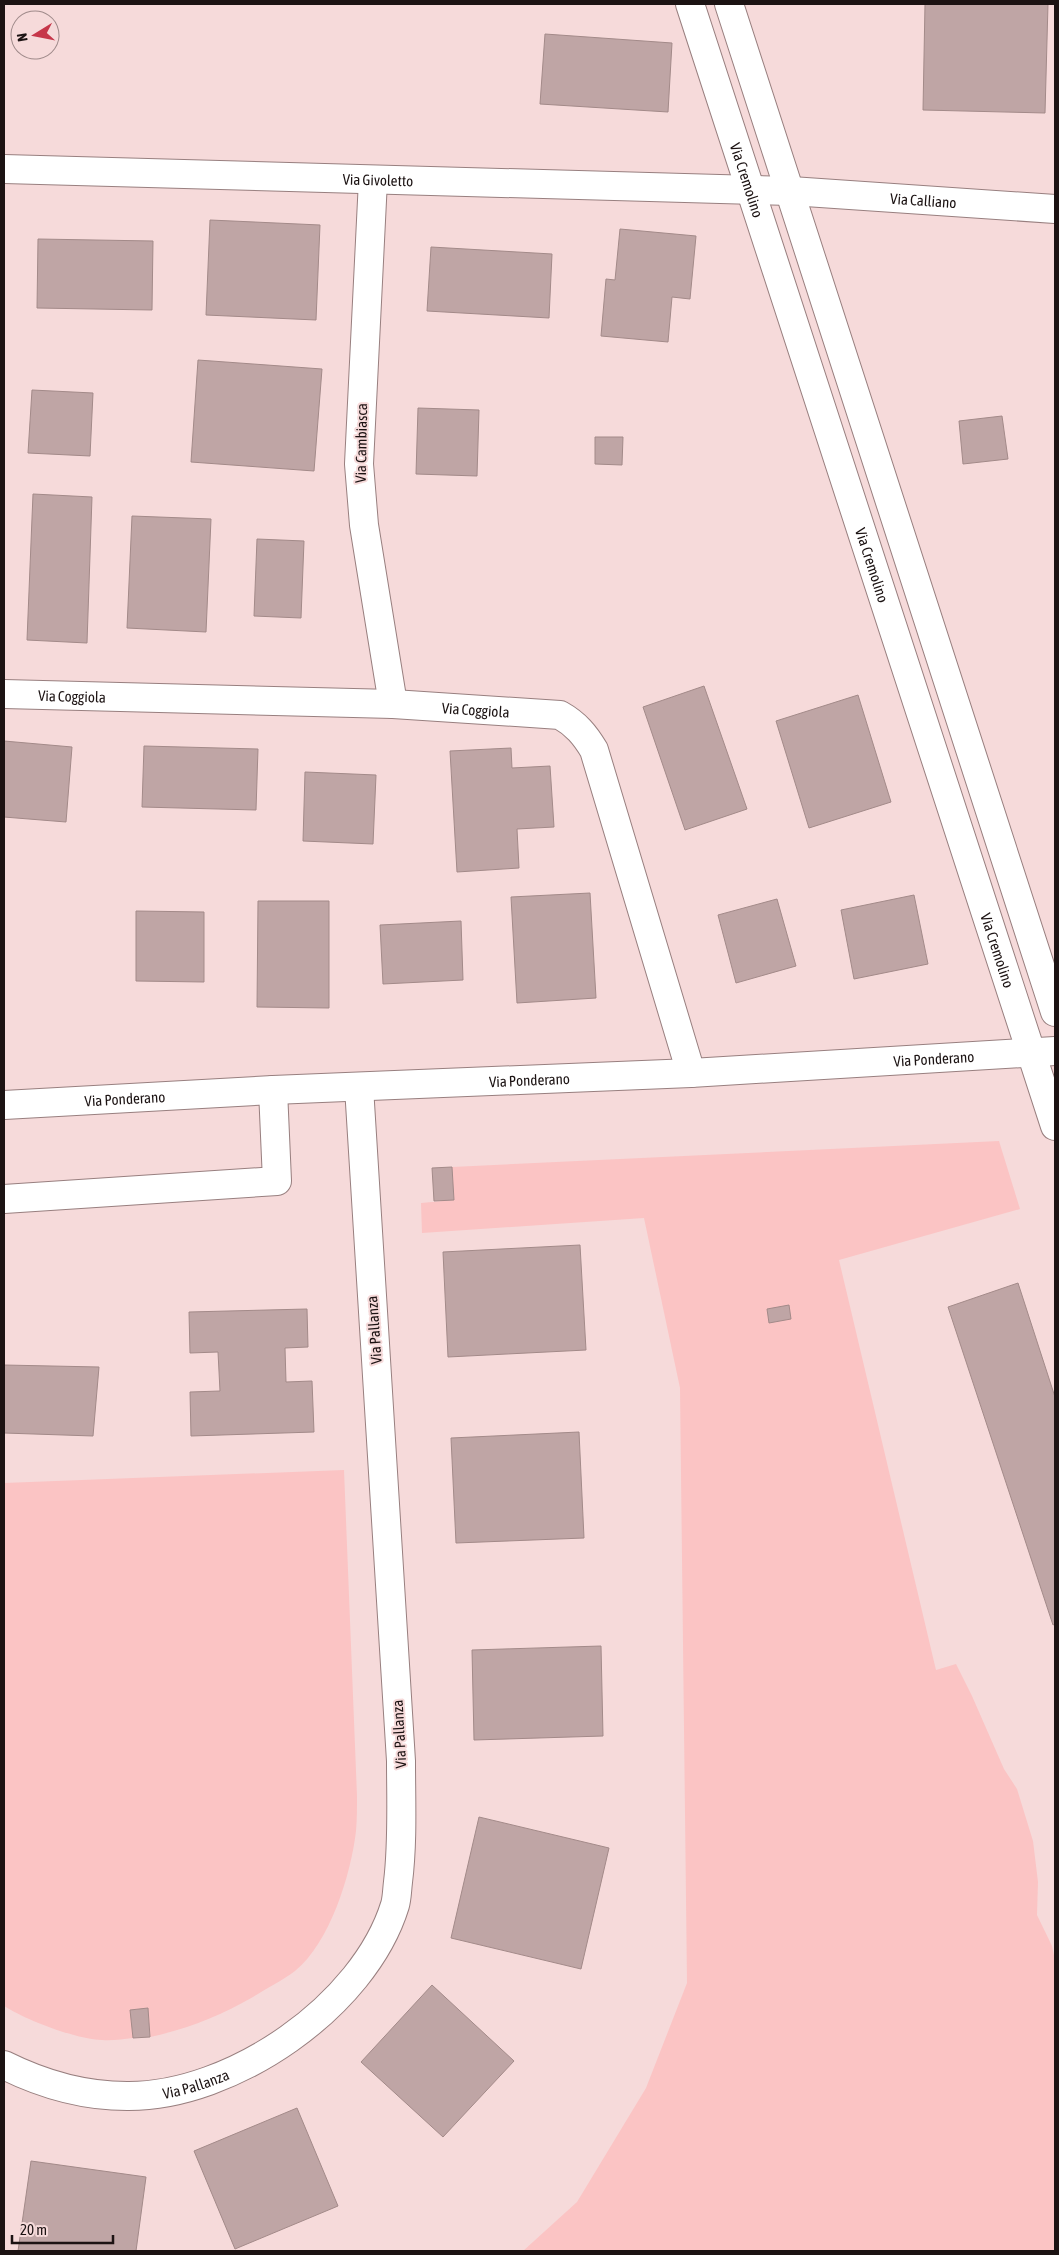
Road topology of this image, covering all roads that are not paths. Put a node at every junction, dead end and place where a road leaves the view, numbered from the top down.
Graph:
1 (690, 4) edge
2 (729, 4) edge
3 (4, 169) edge
4 (373, 180) junction
5 (751, 190) junction
6 (791, 191) junction
7 (1055, 209) edge
8 (4, 694) edge
9 (392, 704) junction
10 (1055, 1012) edge
11 (1043, 1051) edge
12 (691, 1073) junction
13 (359, 1088) junction
14 (272, 1090) junction
15 (4, 1105) edge
16 (1055, 1126) edge
17 (4, 1199) edge
18 (4, 2065) edge

1 - 5 street, Via Cremolino
2 - 6 street
3 - 4 street, Via Givoletto
4 - 5 street, Via Givoletto
4 - 9 street, Via Cambiasca
5 - 6 street, Via Givoletto
5 - 11 street, Via Cremolino
6 - 7 street, Via Calliano
6 - 10 street
8 - 9 street, Via Coggiola
9 - 12 street, Via Coggiola
11 - 12 street, Via Ponderano
11 - 16 street, Via Cremolino
12 - 13 street, Via Ponderano
13 - 14 street, Via Ponderano
13 - 18 street, Via Pallanza
14 - 15 street, Via Ponderano
14 - 17 street

